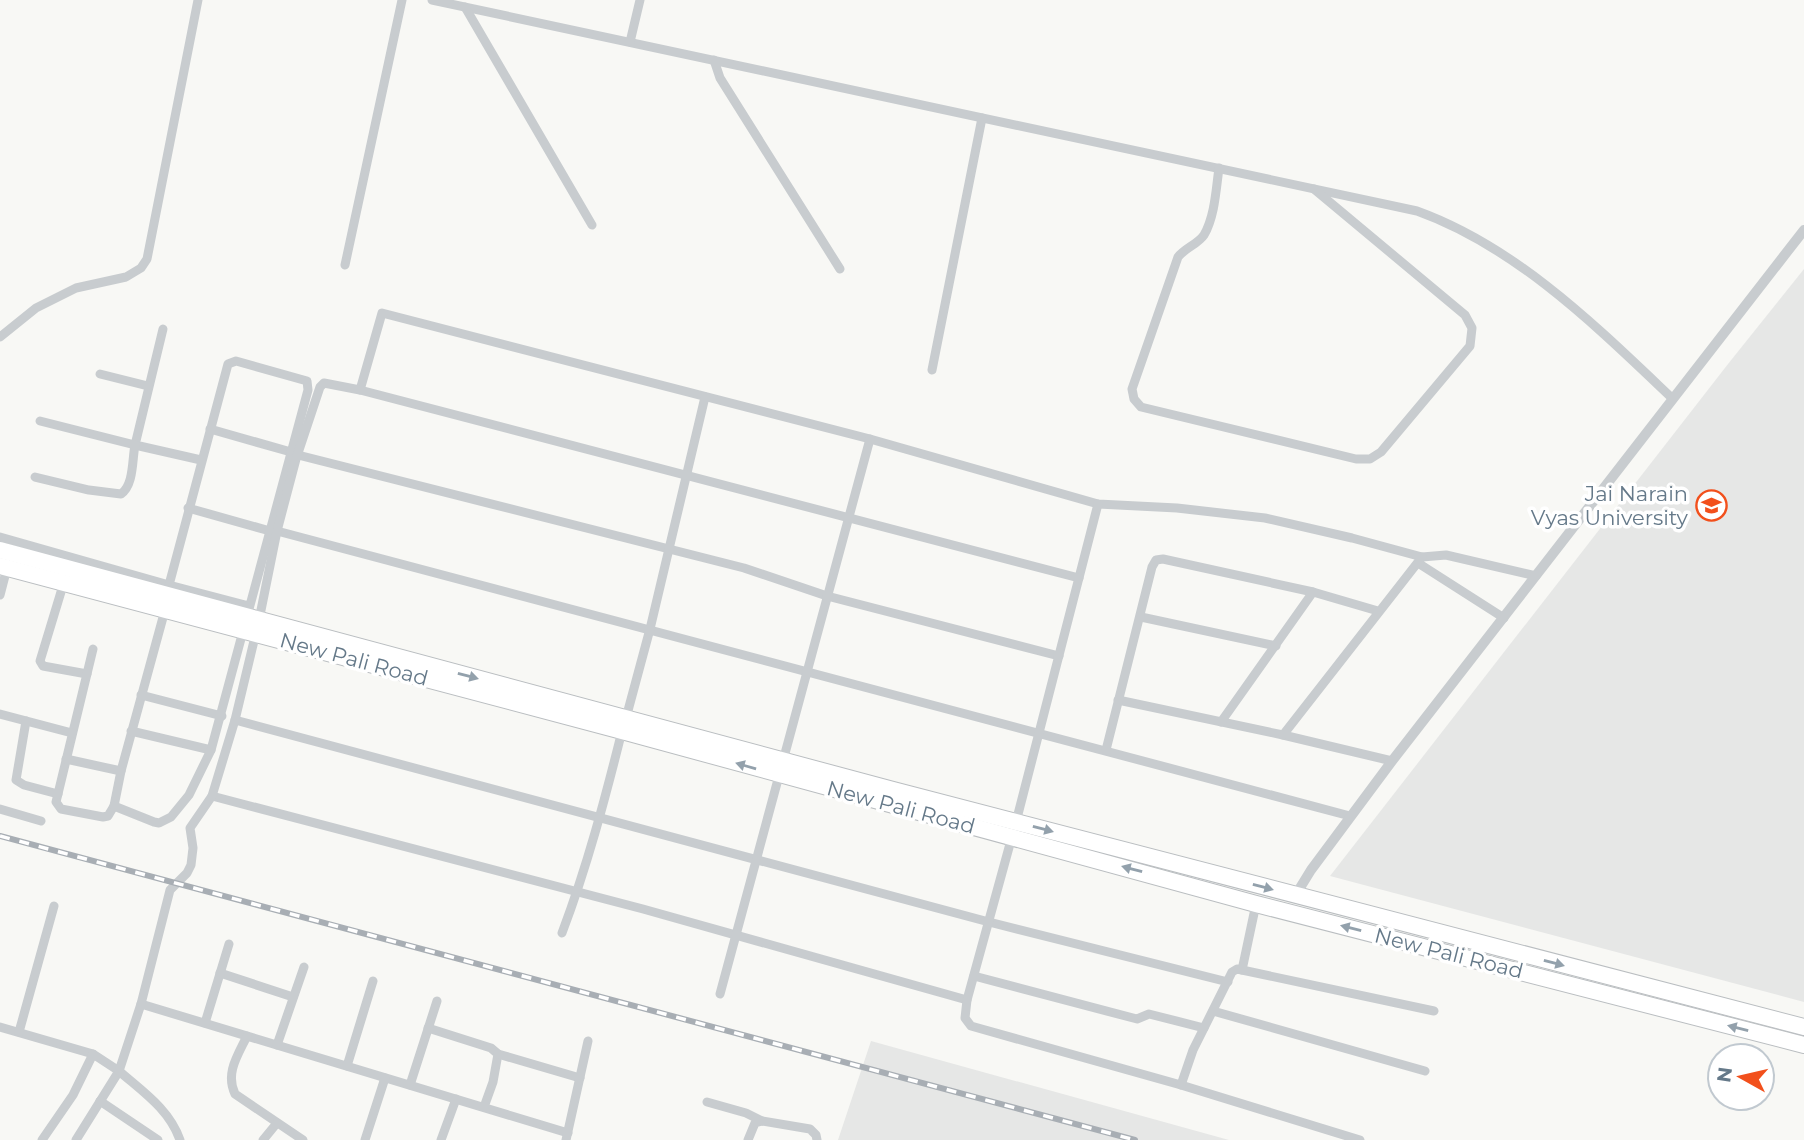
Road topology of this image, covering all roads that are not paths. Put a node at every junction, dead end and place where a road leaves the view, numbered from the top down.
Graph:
1 (198, 0) edge
2 (402, 0) edge
3 (432, 0) edge
4 (640, 0) edge
5 (465, 7) junction
6 (630, 42) junction
7 (714, 60) junction
8 (982, 118) junction
9 (1219, 168) junction
10 (1312, 188) junction
11 (592, 225) dead end
12 (1804, 230) edge
13 (345, 265) dead end
14 (841, 269) dead end
15 (163, 329) dead end
16 (0, 337) edge
17 (932, 370) dead end
18 (100, 374) dead end
19 (148, 386) junction
20 (360, 390) junction
21 (705, 397) junction
22 (1673, 399) junction
23 (40, 421) dead end
24 (210, 429) junction
25 (870, 439) junction
26 (135, 445) junction
27 (294, 453) junction
28 (201, 460) junction
29 (687, 476) junction
30 (35, 477) dead end
31 (1098, 504) junction
32 (188, 508) junction
33 (849, 517) junction
34 (273, 531) junction
35 (0, 537) edge
36 (668, 548) junction
37 (0, 551) edge
38 (1420, 560) junction
39 (4, 567) edge
40 (1536, 576) junction
41 (1079, 578) junction
42 (64, 582) junction
43 (169, 586) junction
44 (1313, 592) junction
45 (0, 595) edge
46 (827, 596) junction
47 (165, 610) junction
48 (1378, 611) junction
49 (1140, 617) junction
50 (1504, 618) junction
51 (251, 621) junction
52 (650, 629) junction
53 (1276, 646) junction
54 (93, 649) dead end
55 (1059, 656) junction
56 (806, 670) junction
57 (87, 674) junction
58 (141, 695) junction
59 (1118, 700) junction
60 (0, 714) edge
61 (222, 716) junction
62 (235, 720) junction
63 (26, 721) junction
64 (1221, 722) junction
65 (624, 724) junction
66 (131, 732) junction
67 (72, 733) junction
68 (1039, 733) junction
69 (1283, 735) junction
70 (211, 750) junction
71 (1106, 750) junction
72 (66, 759) junction
73 (1392, 761) junction
74 (780, 767) junction
75 (121, 771) junction
76 (58, 794) junction
77 (212, 796) junction
78 (114, 806) junction
79 (0, 809) edge
80 (1350, 816) junction
81 (600, 817) junction
82 (41, 821) dead end
83 (1014, 829) junction
84 (757, 859) junction
85 (578, 892) junction
86 (1295, 896) junction
87 (1256, 904) junction
88 (54, 906) dead end
89 (989, 922) junction
90 (562, 933) dead end
91 (735, 935) junction
92 (229, 944) dead end
93 (304, 967) dead end
94 (1242, 970) junction
95 (220, 973) junction
96 (974, 976) junction
97 (373, 981) dead end
98 (1228, 982) junction
99 (720, 994) dead end
100 (293, 998) junction
101 (967, 1000) junction
102 (437, 1001) dead end
103 (141, 1004) junction
104 (1213, 1011) junction
105 (1434, 1011) dead end
106 (205, 1023) junction
107 (0, 1027) edge
108 (1804, 1027) edge
109 (428, 1028) junction
110 (1204, 1028) junction
111 (19, 1032) junction
112 (247, 1036) junction
113 (588, 1041) dead end
114 (277, 1045) junction
115 (1804, 1045) edge
116 (93, 1054) junction
117 (498, 1054) junction
118 (347, 1066) junction
119 (119, 1071) junction
120 (1425, 1071) dead end
121 (385, 1078) junction
122 (580, 1078) junction
123 (410, 1085) junction
124 (1181, 1085) junction
125 (456, 1099) junction
126 (100, 1101) junction
127 (707, 1101) dead end
128 (484, 1107) junction
129 (762, 1121) junction
130 (276, 1123) junction
131 (567, 1136) edge
132 (42, 1140) edge
133 (76, 1140) edge
134 (158, 1140) edge
135 (180, 1140) edge
136 (263, 1140) edge
137 (303, 1140) edge
138 (365, 1140) edge
139 (441, 1140) edge
140 (748, 1140) edge
141 (817, 1140) edge
142 (1360, 1140) edge

1 - 16 street
2 - 13 street
3 - 5 street
4 - 6 street
5 - 6 street
5 - 11 street
6 - 7 street
7 - 8 street
7 - 14 street
8 - 9 street
8 - 17 street
9 - 10 street
9 - 10 street
10 - 22 street
12 - 22 street
15 - 19 street
18 - 19 street
19 - 26 street
20 - 21 street
20 - 27 street
20 - 29 street
21 - 25 street
21 - 29 street
22 - 40 street
23 - 26 street
24 - 27 street
24 - 27 street
24 - 28 street
25 - 31 street
25 - 33 street
26 - 28 street
26 - 30 street
27 - 34 street
27 - 36 street
28 - 32 street
29 - 33 street
29 - 36 street
31 - 38 street
31 - 41 street
32 - 34 street
32 - 43 street
33 - 41 street
33 - 46 street
34 - 51 street
34 - 51 street
34 - 52 street
35 - 43 street
36 - 46 street
36 - 52 street
37 - 51 highway, New Pali Road
38 - 40 street
38 - 48 street
38 - 50 street
39 - 42 highway, New Pali Road
39 - 45 street
40 - 50 street
41 - 55 street
42 - 47 highway, New Pali Road
42 - 57 street
43 - 51 street
44 - 48 street
44 - 49 street
44 - 53 street
46 - 55 street
46 - 56 street
47 - 51 highway, New Pali Road
47 - 58 street
48 - 69 street
49 - 53 street
49 - 59 street
50 - 73 street
51 - 61 street
51 - 62 street
51 - 65 highway, New Pali Road
52 - 56 street
52 - 65 street
53 - 64 street
54 - 57 street
55 - 68 street
56 - 68 street
56 - 74 street
57 - 67 street
58 - 61 street
58 - 66 street
59 - 64 street
59 - 71 street
60 - 63 street
61 - 70 street
62 - 77 street
62 - 81 street
63 - 67 street
63 - 76 street
64 - 69 street
65 - 74 highway, New Pali Road
65 - 81 street
66 - 70 street
66 - 75 street
67 - 72 street
68 - 71 street
68 - 83 street
69 - 73 street
70 - 78 street
71 - 80 street
72 - 75 street
72 - 76 street
73 - 80 street
74 - 83 highway, New Pali Road
74 - 84 street
75 - 78 street
76 - 78 street
77 - 85 street
77 - 103 street
79 - 82 street
80 - 86 street
81 - 84 street
81 - 85 street
83 -> 86 highway, New Pali Road
87 -> 83 highway, New Pali Road
83 - 89 street
84 - 89 street
84 - 91 street
85 - 90 street
85 - 91 street
86 -> 108 highway, New Pali Road
87 - 94 street
115 -> 87 highway, New Pali Road
88 - 111 street
89 - 96 street
89 - 98 street
91 - 99 street
91 - 101 street
92 - 95 street
93 - 100 street
94 - 98 street
94 - 105 street
95 - 100 street
95 - 106 street
96 - 101 street
96 - 110 street
97 - 118 street
98 - 104 street
100 - 114 street
101 - 124 street
102 - 109 street
103 - 106 street
103 - 119 street
104 - 110 street
104 - 120 street
106 - 112 street
107 - 111 street
109 - 117 street
109 - 123 street
110 - 124 street
111 - 116 street
112 - 114 street
112 - 130 street
113 - 122 street
114 - 118 street
116 - 119 street
116 - 132 street
117 - 122 street
117 - 128 street
118 - 121 street
119 - 126 street
119 - 135 street
121 - 123 street
121 - 138 street
122 - 131 street
123 - 125 street
124 - 142 street
125 - 128 street
125 - 139 street
126 - 133 street
126 - 134 street
127 - 129 street
128 - 131 street
129 - 140 street
129 - 141 street
130 - 136 street
130 - 137 street

